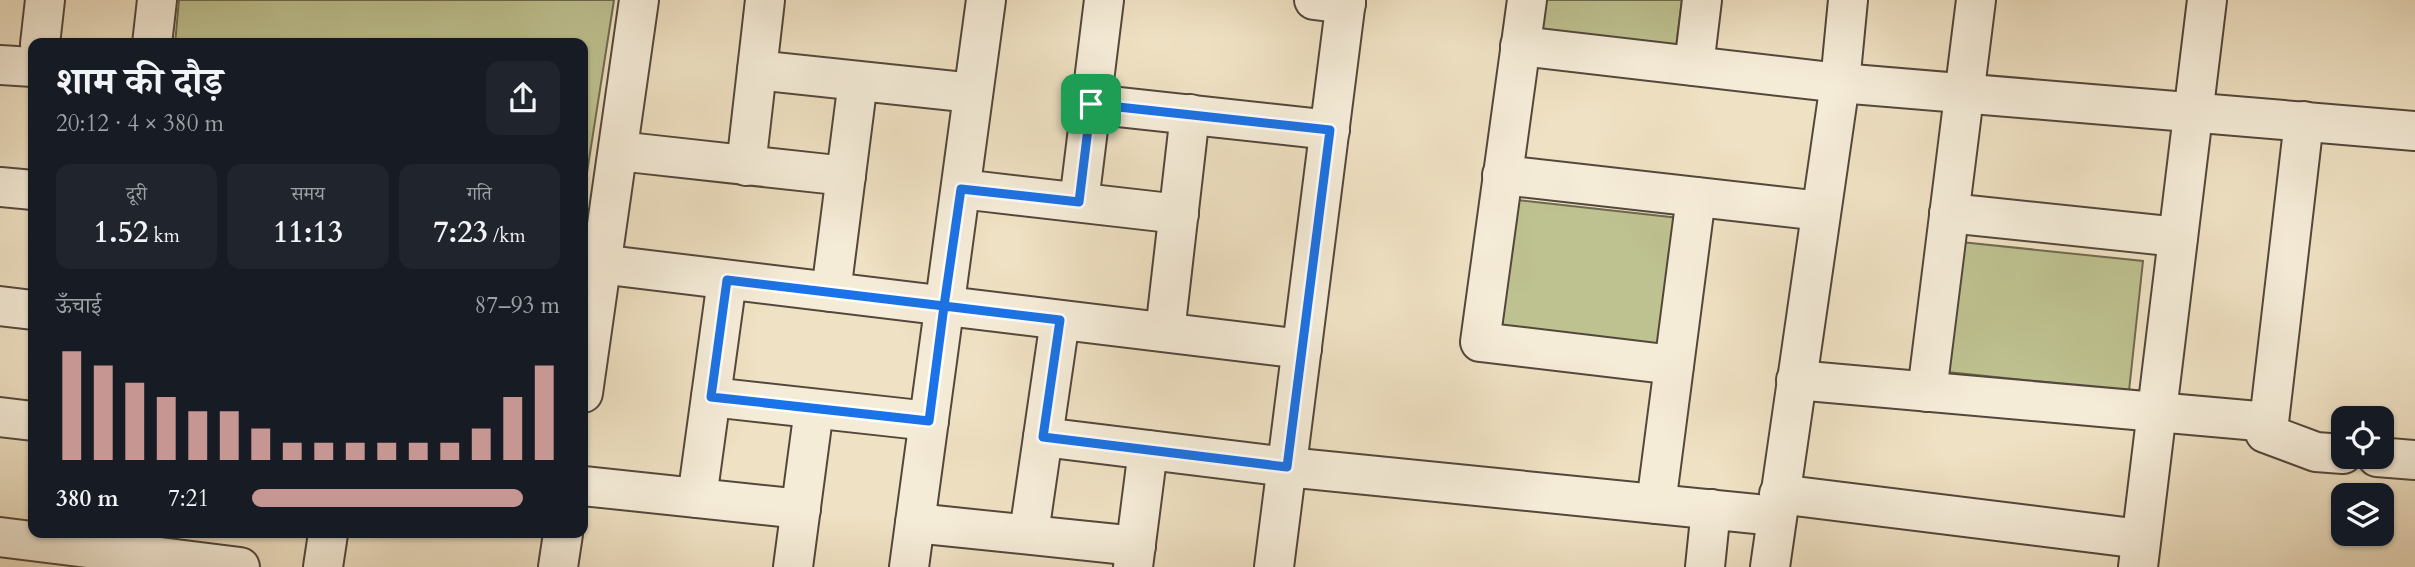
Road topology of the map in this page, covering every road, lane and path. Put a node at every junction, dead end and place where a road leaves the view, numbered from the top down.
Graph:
1 (45, 0) edge
2 (157, 0) edge
3 (639, 0) edge
4 (765, 0) edge
5 (986, 0) edge
6 (1104, 0) edge
7 (1527, 0) edge
8 (1702, 0) edge
9 (1848, 0) edge
10 (1976, 0) edge
11 (2207, 0) edge
12 (1335, 1) edge
13 (41, 38) edge
14 (153, 38) edge
15 (1520, 46) junction
16 (0, 65) edge
17 (1694, 66) junction
18 (28, 67) edge
19 (757, 70) junction
20 (858, 81) junction
21 (1840, 83) junction
22 (973, 93) junction
23 (1965, 93) junction
24 (1091, 104) junction
25 (2193, 111) junction
26 (1190, 114) junction
27 (2304, 121) junction
28 (1330, 130) junction
29 (2415, 131) edge
30 (618, 151) junction
31 (746, 166) junction
32 (1502, 175) junction
33 (846, 177) junction
34 (0, 187) edge
35 (961, 189) junction
36 (28, 190) edge
37 (1696, 197) junction
38 (1079, 202) junction
39 (1821, 211) junction
40 (1949, 213) junction
41 (1179, 214) junction
42 (2178, 237) junction
43 (592, 263) edge
44 (727, 280) junction
45 (831, 292) junction
46 (0, 306) edge
47 (944, 306) junction
48 (28, 309) edge
49 (1060, 320) junction
50 (588, 321) edge
51 (1165, 332) junction
52 (1302, 349) junction
53 (1674, 365) junction
54 (1796, 380) junction
55 (1927, 391) junction
56 (711, 397) junction
57 (814, 409) junction
58 (2156, 412) junction
59 (0, 417) edge
60 (28, 420) edge
61 (929, 421) junction
62 (2269, 422) junction
63 (1043, 437) junction
64 (1148, 450) junction
65 (2331, 453) edge
66 (2394, 458) edge
67 (2415, 460) edge
68 (1287, 467) junction
69 (588, 487) edge
70 (697, 498) junction
71 (1656, 504) junction
72 (1778, 505) junction
73 (801, 509) junction
74 (1711, 509) junction
75 (915, 523) junction
76 (1029, 533) junction
77 (0, 537) edge
78 (327, 538) edge
79 (562, 538) edge
80 (2139, 553) edge
81 (219, 555) edge
82 (1134, 557) edge
83 (323, 567) edge
84 (558, 567) edge
85 (793, 567) edge
86 (909, 567) edge
87 (1274, 567) edge
88 (1704, 567) edge
89 (1770, 567) edge

1 - 13 street
2 - 14 street
3 - 30 street
4 - 19 street
5 - 22 street
6 - 24 street
7 - 15 street
8 - 17 street
9 - 21 street
10 - 23 street
11 - 25 street
12 - 28 street
15 - 17 street
15 - 32 street
16 - 18 street
17 - 21 street
19 - 20 street
19 - 31 street
20 - 22 street
20 - 33 street
21 - 23 street
21 - 39 street
22 - 35 street
23 - 25 street
23 - 40 street
24 - 26 street
24 - 38 street
25 - 27 street
25 - 42 street
26 - 28 street
26 - 41 street
27 - 29 street
27 - 62 street
28 - 52 street
30 - 31 street
30 - 43 street
31 - 33 street
32 - 37 street
32 - 53 street
33 - 45 street
34 - 36 street
35 - 38 street
35 - 47 street
37 - 39 street
37 - 53 street
38 - 41 street
39 - 54 street
40 - 42 street
40 - 55 street
41 - 51 street
42 - 58 street
43 - 44 street
43 - 50 street
44 - 45 street
44 - 56 street
45 - 47 street
46 - 48 street
47 - 49 street
47 - 61 street
49 - 51 street
49 - 63 street
51 - 52 street
52 - 68 street
53 - 71 street
54 - 55 street
54 - 72 street
55 - 58 street
56 - 57 street
56 - 70 street
57 - 61 street
57 - 73 street
58 - 62 street
58 - 80 street
59 - 60 street
61 - 75 street
62 - 65 street
63 - 64 street
63 - 76 street
64 - 68 street
64 - 82 street
66 - 67 street
68 - 71 street
68 - 87 street
69 - 70 street
70 - 73 street
71 - 74 street
72 - 74 street
72 - 80 street
72 - 89 street
73 - 85 street
74 - 88 street
75 - 76 street
75 - 86 street
76 - 82 street
77 - 81 street
78 - 83 street
79 - 84 street

